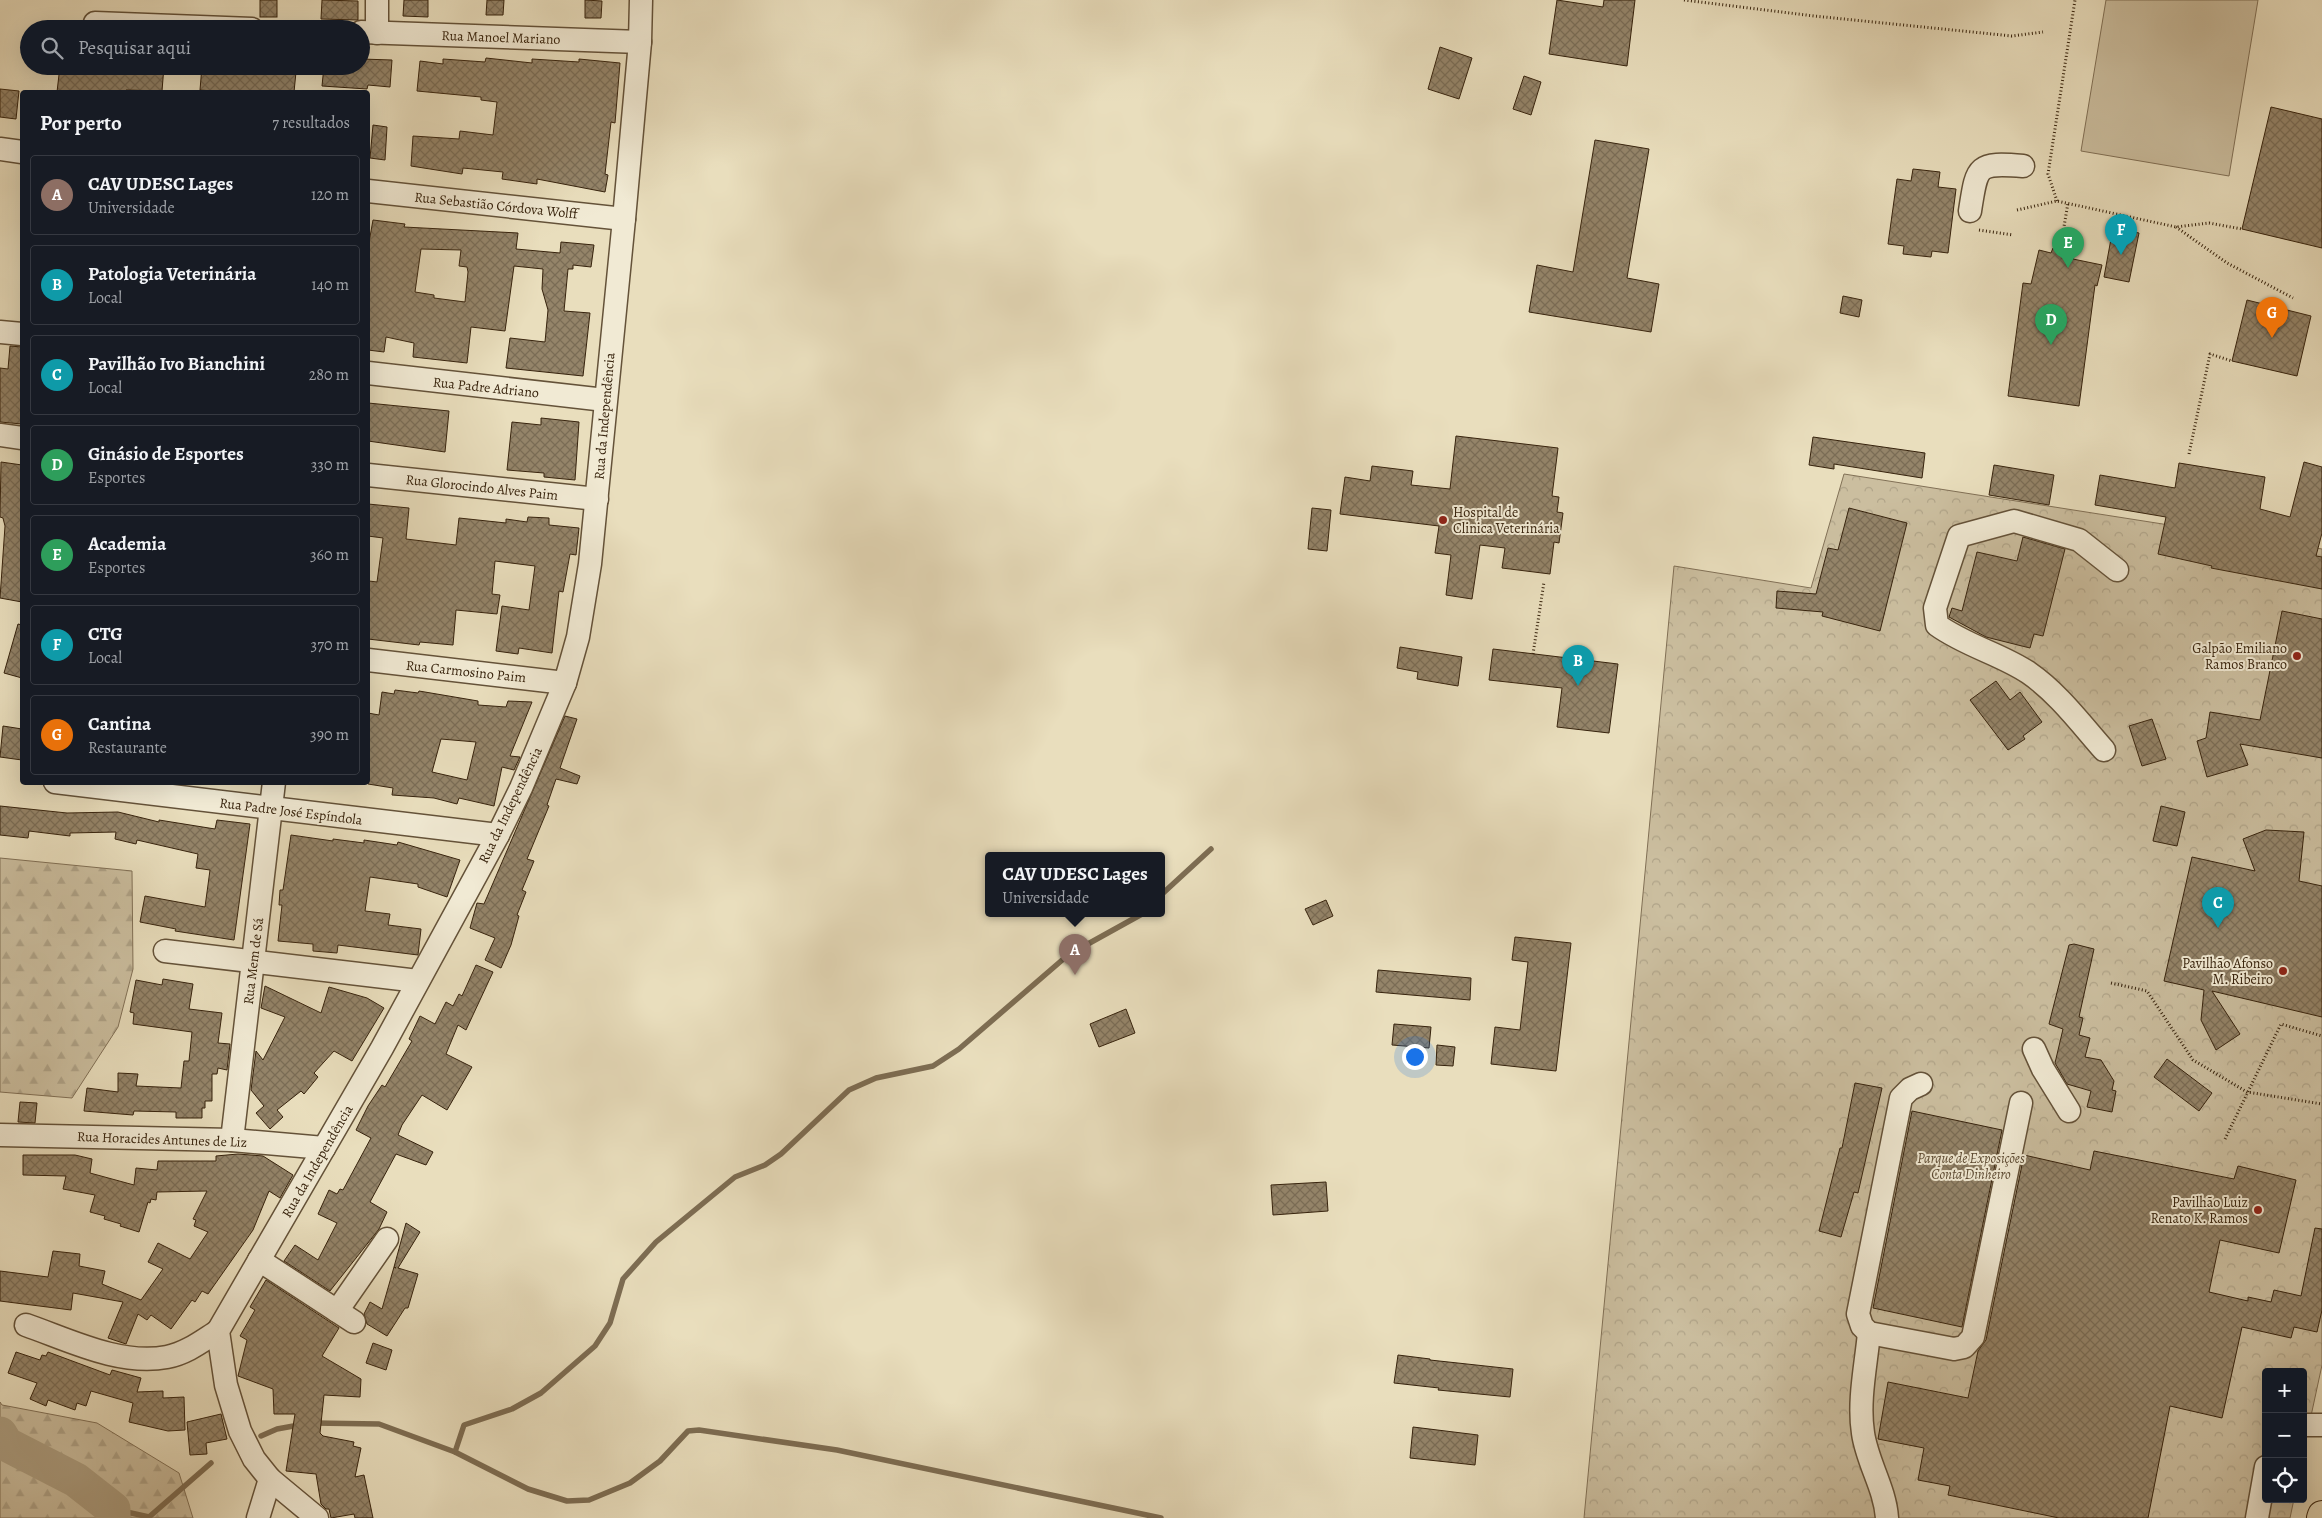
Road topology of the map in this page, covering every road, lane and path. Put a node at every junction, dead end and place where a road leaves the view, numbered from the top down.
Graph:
1 (377, 0) edge
2 (641, 0) edge
3 (1684, 0) edge
4 (2075, 0) edge
5 (370, 29) edge
6 (2043, 32) dead end
7 (370, 33) edge
8 (640, 42) junction
9 (0, 149) edge
10 (20, 152) edge
11 (2023, 166) dead end
12 (370, 190) edge
13 (2057, 201) junction
14 (2068, 203) junction
15 (2016, 210) dead end
16 (624, 219) junction
17 (1972, 220) joint
18 (2176, 227) junction
19 (2242, 229) dead end
20 (2013, 235) dead end
21 (2060, 250) dead end
22 (2293, 298) dead end
23 (0, 332) edge
24 (20, 334) edge
25 (2232, 361) dead end
26 (370, 373) edge
27 (605, 400) junction
28 (0, 435) edge
29 (20, 438) edge
30 (2188, 454) dead end
31 (370, 474) edge
32 (597, 499) junction
33 (2117, 570) dead end
34 (1544, 582) dead end
35 (1533, 654) dead end
36 (370, 660) edge
37 (565, 682) junction
38 (2104, 750) dead end
39 (80, 785) edge
40 (274, 785) edge
41 (271, 808) junction
42 (498, 835) junction
43 (165, 951) dead end
44 (253, 961) junction
45 (418, 981) junction
46 (2111, 983) dead end
47 (2322, 1036) edge
48 (2034, 1049) dead end
49 (1921, 1084) dead end
50 (2247, 1092) junction
51 (2021, 1103) dead end
52 (2322, 1104) edge
53 (2069, 1111) dead end
54 (0, 1135) edge
55 (2225, 1139) dead end
56 (232, 1140) junction
57 (324, 1148) junction
58 (387, 1239) dead end
59 (259, 1260) junction
60 (26, 1325) dead end
61 (218, 1331) junction
62 (1869, 1333) junction
63 (2307, 1425) edge
64 (2322, 1425) edge
65 (270, 1479) junction
66 (2262, 1490) edge
67 (258, 1518) edge
68 (317, 1518) edge
69 (1887, 1518) edge
70 (2257, 1518) edge

1 - 5 street
2 - 8 street, Rua da Independência
3 - 6 path
4 - 13 path
7 - 8 street, Rua Manoel Mariano
8 - 16 street, Rua da Independência
9 - 10 street
11 - 17 street
12 - 16 street, Rua Sebastião Córdova Wolff
13 - 14 path
13 - 15 path
14 - 18 path
14 - 21 path
16 - 27 street, Rua da Independência
17 - 20 path
18 - 19 path
18 - 22 path
23 - 24 street
25 - 30 path
26 - 27 street, Rua Padre Adriano
27 - 32 street, Rua da Independência
28 - 29 street
31 - 32 street, Rua Glorocindo Alves Paim
32 - 37 street, Rua da Independência
33 - 38 street
34 - 35 path
36 - 37 street, Rua Carmosino Paim
37 - 42 street, Rua da Independência
39 - 41 street, Rua Padre José Espíndola
40 - 41 street, Rua Mem de Sá
41 - 42 street, Rua Padre José Espíndola
41 - 44 street, Rua Mem de Sá
42 - 45 street, Rua da Independência
43 - 44 street
44 - 45 street
44 - 56 street, Rua Mem de Sá
45 - 57 street, Rua da Independência
46 - 50 path
47 - 50 path
48 - 53 street
49 - 62 street
50 - 52 path
50 - 55 path
51 - 62 street
54 - 56 street, Rua Horacides Antunes de Liz
56 - 57 street, Rua Horacides Antunes de Liz
57 - 59 street, Rua da Independência
58 - 59 street
59 - 61 street, Rua da Independência
60 - 61 street
61 - 65 street
62 - 69 street
63 - 64 street
65 - 67 street
65 - 68 street
66 - 70 street

